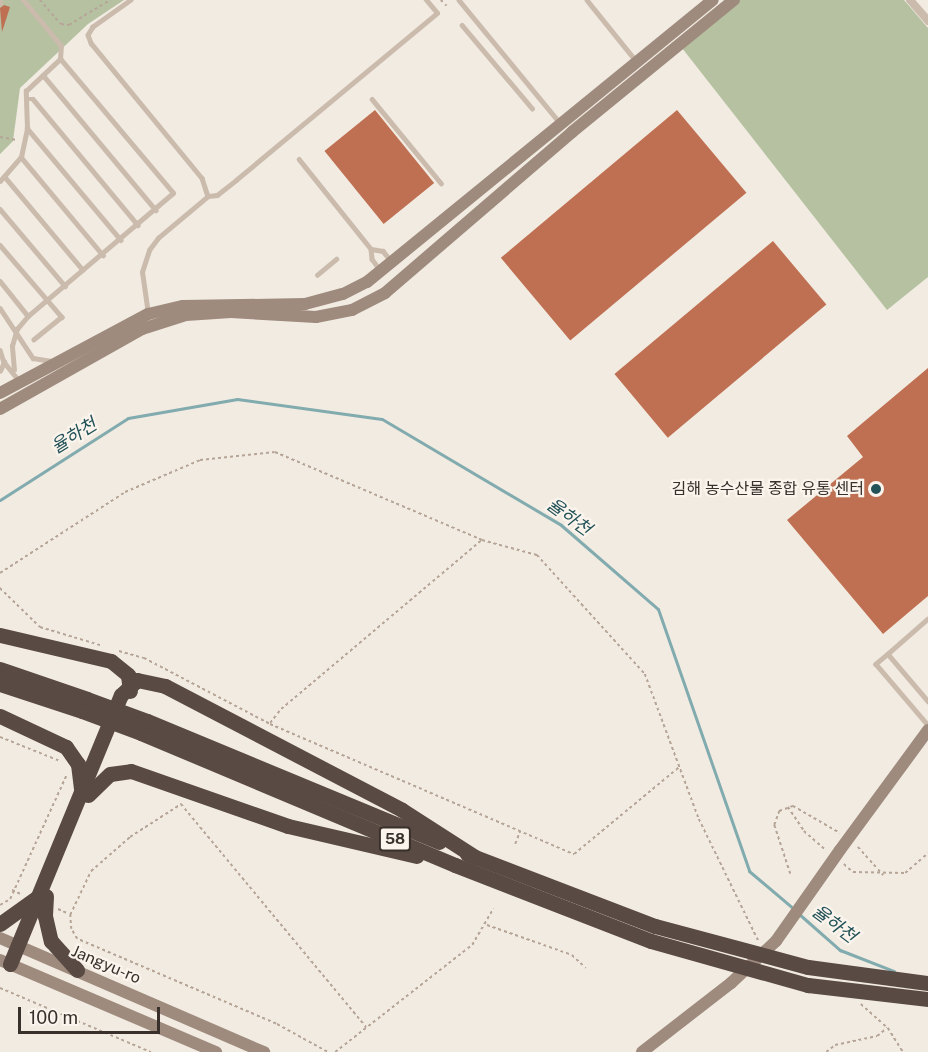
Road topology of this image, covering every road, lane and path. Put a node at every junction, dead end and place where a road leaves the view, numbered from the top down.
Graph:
1 (23, 0) edge
2 (40, 0) edge
3 (110, 0) edge
4 (130, 0) edge
5 (426, 0) edge
6 (441, 0) edge
7 (459, 0) edge
8 (587, 0) edge
9 (713, 0) edge
10 (734, 0) edge
11 (910, 0) edge
12 (447, 6) dead end
13 (928, 21) edge
14 (462, 25) dead end
15 (60, 59) junction
16 (637, 62) junction
17 (42, 75) junction
18 (26, 99) junction
19 (372, 99) dead end
20 (532, 108) dead end
21 (561, 124) junction
22 (27, 128) junction
23 (0, 137) edge
24 (24, 141) junction
25 (21, 157) junction
26 (299, 159) dead end
27 (2, 179) edge
28 (441, 183) dead end
29 (208, 196) junction
30 (0, 209) edge
31 (156, 210) junction
32 (138, 225) junction
33 (121, 240) junction
34 (0, 245) edge
35 (371, 249) junction
36 (103, 255) junction
37 (336, 260) dead end
38 (393, 264) junction
39 (83, 270) junction
40 (382, 272) junction
41 (317, 275) dead end
42 (0, 281) edge
43 (65, 286) junction
44 (47, 301) junction
45 (0, 308) edge
46 (148, 314) junction
47 (28, 316) junction
48 (17, 329) junction
49 (34, 340) dead end
50 (0, 350) edge
51 (4, 362) junction
52 (57, 362) junction
53 (14, 370) junction
54 (0, 371) edge
55 (21, 382) junction
56 (0, 393) edge
57 (27, 393) junction
58 (0, 409) edge
59 (482, 540) junction
60 (0, 573) edge
61 (0, 588) edge
62 (928, 619) edge
63 (0, 635) edge
64 (102, 646) dead end
65 (113, 649) dead end
66 (888, 654) junction
67 (0, 669) edge
68 (131, 681) junction
69 (0, 684) edge
70 (928, 701) edge
71 (84, 705) junction
72 (0, 716) edge
73 (270, 724) junction
74 (928, 725) edge
75 (144, 727) junction
76 (928, 730) edge
77 (0, 737) edge
78 (66, 767) dead end
79 (679, 767) junction
80 (66, 774) dead end
81 (85, 794) junction
82 (788, 807) junction
83 (521, 830) junction
84 (849, 837) junction
85 (515, 844) dead end
86 (928, 853) edge
87 (837, 855) junction
88 (475, 857) junction
89 (455, 865) junction
90 (790, 874) dead end
91 (883, 875) junction
92 (12, 890) junction
93 (22, 894) dead end
94 (43, 894) junction
95 (0, 905) edge
96 (58, 909) dead end
97 (493, 909) dead end
98 (70, 915) junction
99 (0, 924) edge
100 (486, 926) junction
101 (653, 934) junction
102 (0, 938) edge
103 (22, 948) junction
104 (765, 952) junction
105 (10, 964) edge
106 (585, 968) dead end
107 (77, 970) junction
108 (928, 983) edge
109 (0, 988) edge
110 (853, 999) dead end
111 (928, 999) edge
112 (366, 1028) junction
113 (888, 1028) junction
114 (151, 1052) edge
115 (216, 1052) edge
116 (264, 1052) edge
117 (327, 1052) edge
118 (335, 1052) edge
119 (642, 1052) edge
120 (826, 1052) edge
121 (903, 1052) edge

1 - 15 lane
2 - 3 path
4 - 29 lane
5 - 29 lane
6 - 12 path
7 - 21 lane
8 - 16 lane
9 - 16 main road
10 - 57 main road
11 - 13 street
14 - 20 lane
15 - 17 lane
15 - 31 lane
16 - 21 main road
17 - 18 lane
17 - 31 lane
18 - 22 lane
18 - 32 lane
19 - 28 lane
21 - 38 main road
22 - 24 lane
22 - 33 lane
23 - 24 path
24 - 25 lane
25 - 27 lane
25 - 36 lane
26 - 35 lane
27 - 39 lane
29 - 46 lane
30 - 43 lane
31 - 32 lane
32 - 33 lane
33 - 36 lane
34 - 44 lane
35 - 38 lane
35 - 40 lane
36 - 39 lane
37 - 41 lane
38 - 40 main road
39 - 43 lane
40 - 46 main road
42 - 47 lane
43 - 44 lane
44 - 47 lane
44 - 49 lane
45 - 48 lane
46 - 52 main road
47 - 48 lane
48 - 52 lane
48 - 53 lane
50 - 51 lane
51 - 53 lane
51 - 54 lane
52 - 55 main road
53 - 55 lane
55 - 56 main road
55 - 57 lane
57 - 58 main road
59 - 60 path
59 - 73 path
59 - 79 path
61 - 64 path
62 - 66 lane
63 - 68 highway
65 - 73 path
66 - 70 lane
66 - 74 lane
67 - 71 highway, 58
68 - 81 highway
68 - 88 highway
69 - 71 highway, 58
71 - 75 highway, 58, bridge
72 - 81 highway
73 - 83 path
75 - 88 highway, 58
75 - 89 highway, 58
76 - 84 main road
77 - 78 path
79 - 83 path
79 - 104 path
80 - 92 path
81 - 89 highway
81 - 94 highway
82 - 84 path
82 - 87 path
82 - 90 path
83 - 85 path
84 - 87 main road
84 - 91 path
86 - 91 path
87 - 91 path
87 - 104 main road, bridge
88 - 101 highway, 58
89 - 101 highway, 58
92 - 93 path
92 - 95 path
94 - 99 highway
94 - 103 highway
94 - 107 highway
96 - 98 path
97 - 100 path
98 - 112 path
98 - 117 path
100 - 106 path
100 - 112 path
101 - 108 highway, 58, bridge
101 - 111 highway, 58, bridge
102 - 103 main road, Jangyu-ro
103 - 105 highway
103 - 107 main road, Jangyu-ro
104 - 119 main road
105 - 115 main road
107 - 116 main road, Jangyu-ro
109 - 114 path
110 - 113 path
112 - 118 path
113 - 120 path
113 - 121 path

